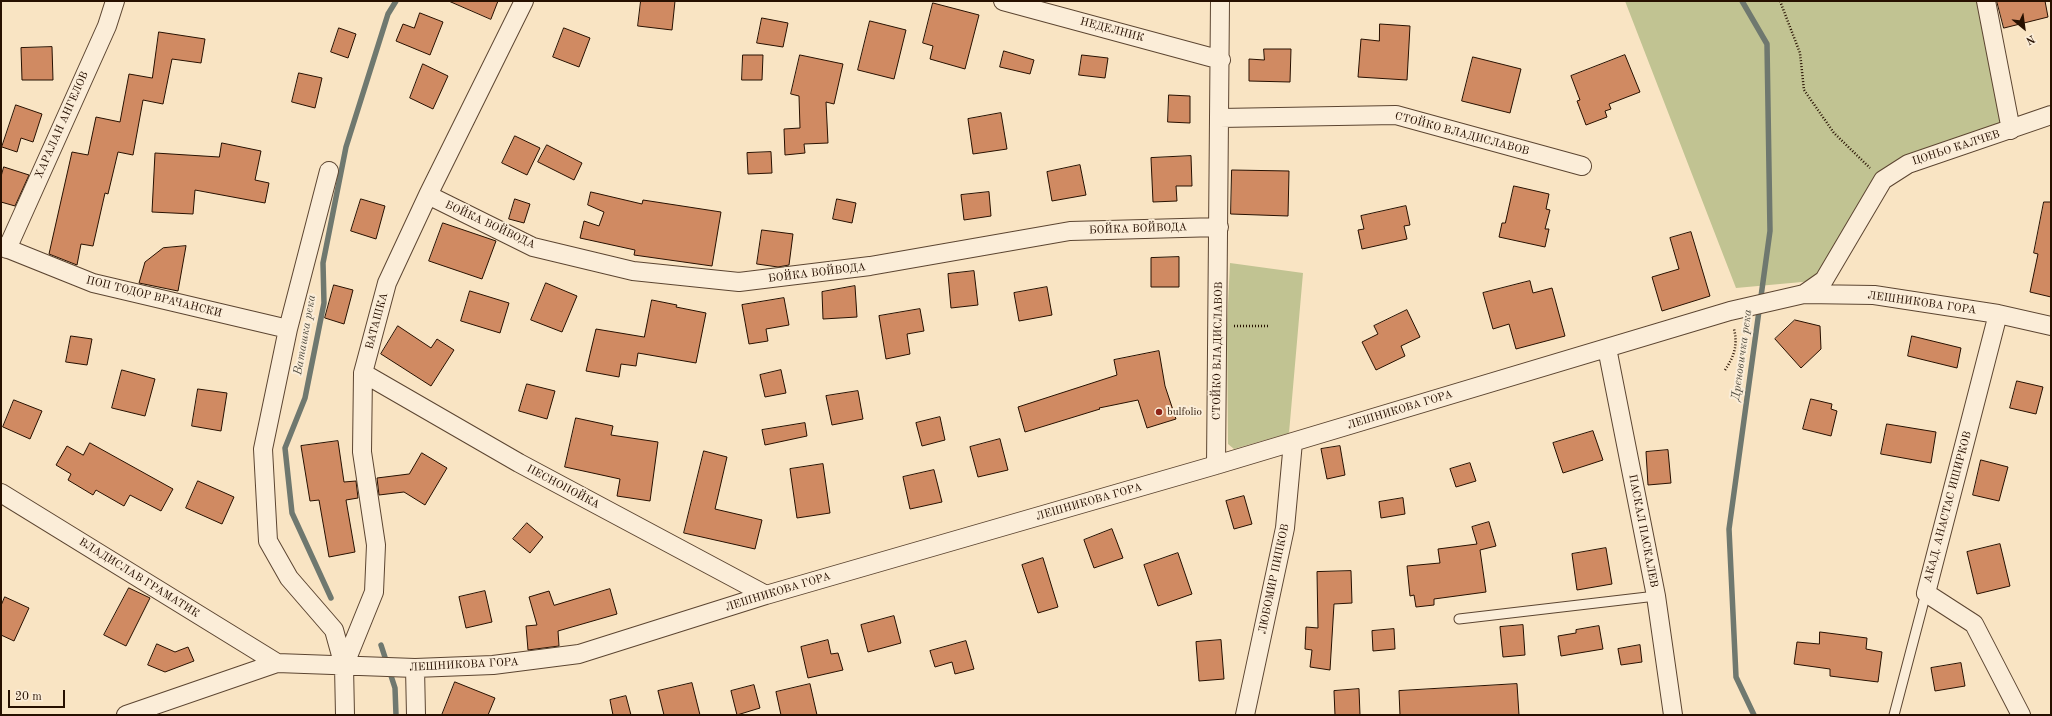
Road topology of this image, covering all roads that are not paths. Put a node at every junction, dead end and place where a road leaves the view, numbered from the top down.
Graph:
1 (115, 1) edge
2 (524, 1) edge
3 (1003, 1) edge
4 (1220, 1) edge
5 (1986, 1) edge
6 (1221, 60) junction
7 (2051, 115) edge
8 (1220, 118) junction
9 (2011, 130) junction
10 (1582, 166) dead end
11 (329, 170) dead end
12 (428, 195) junction
13 (1219, 227) junction
14 (4, 247) edge
15 (1804, 294) junction
16 (1998, 314) junction
17 (2051, 326) edge
18 (288, 329) junction
19 (1607, 348) junction
20 (363, 373) junction
21 (1293, 442) junction
22 (1216, 464) junction
23 (1, 493) edge
24 (1926, 593) junction
25 (766, 595) junction
26 (1656, 596) junction
27 (1459, 619) dead end
28 (277, 663) junction
29 (344, 666) junction
30 (415, 668) junction
31 (126, 715) edge
32 (345, 715) edge
33 (416, 715) edge
34 (1245, 715) edge
35 (1673, 715) edge
36 (1894, 715) edge
37 (2020, 715) edge

1 - 14 street, ХАРАЛАН АНГЕЛОВ
2 - 12 street, ВАТАШКА
3 - 6 street, НЕДЕЛНИК
4 - 6 street, СТОЙКО ВЛАДИСЛАВОВ
5 - 9 street
6 - 8 street, СТОЙКО ВЛАДИСЛАВОВ
7 - 9 street, ЦОНЬО КАЛЧЕВ
8 - 10 street, СТОЙКО ВЛАДИСЛАВОВ
8 - 13 street, СТОЙКО ВЛАДИСЛАВОВ
9 - 15 street, ЦОНЬО КАЛЧЕВ
11 - 18 street
12 - 13 street, БОЙКА ВОЙВОДА
12 - 20 street, ВАТАШКА
13 - 22 street, СТОЙКО ВЛАДИСЛАВОВ
14 - 18 street, ПОП ТОДОР ВРАЧАНСКИ
15 - 16 street, ЛЕШНИКОВА ГОРА
15 - 19 street, ЛЕШНИКОВА ГОРА
16 - 17 street, ЛЕШНИКОВА ГОРА
16 - 24 street, АКАД. АНАСТАС ИШИРКОВ
18 - 29 street
19 - 21 street, ЛЕШНИКОВА ГОРА
19 - 26 street, ПАСКАЛ ПАСКАЛЕВ
20 - 25 street, ПЕСНОПОЙКА
20 - 29 street, ВАТАШКА
21 - 22 street, ЛЕШНИКОВА ГОРА
21 - 34 street, ЛЮБОМИР ПИПКОВ
22 - 25 street, ЛЕШНИКОВА ГОРА
23 - 28 street, ВЛАДИСЛАВ ГРАМАТИК
24 - 36 lane
24 - 37 street, АКАД. АНАСТАС ИШИРКОВ
25 - 30 street, ЛЕШНИКОВА ГОРА
26 - 27 lane
26 - 35 street, ПАСКАЛ ПАСКАЛЕВ
28 - 29 street, ЛЕШНИКОВА ГОРА
28 - 31 street, ЛЕШНИКОВА ГОРА
29 - 30 street, ЛЕШНИКОВА ГОРА
29 - 32 street
30 - 33 street

